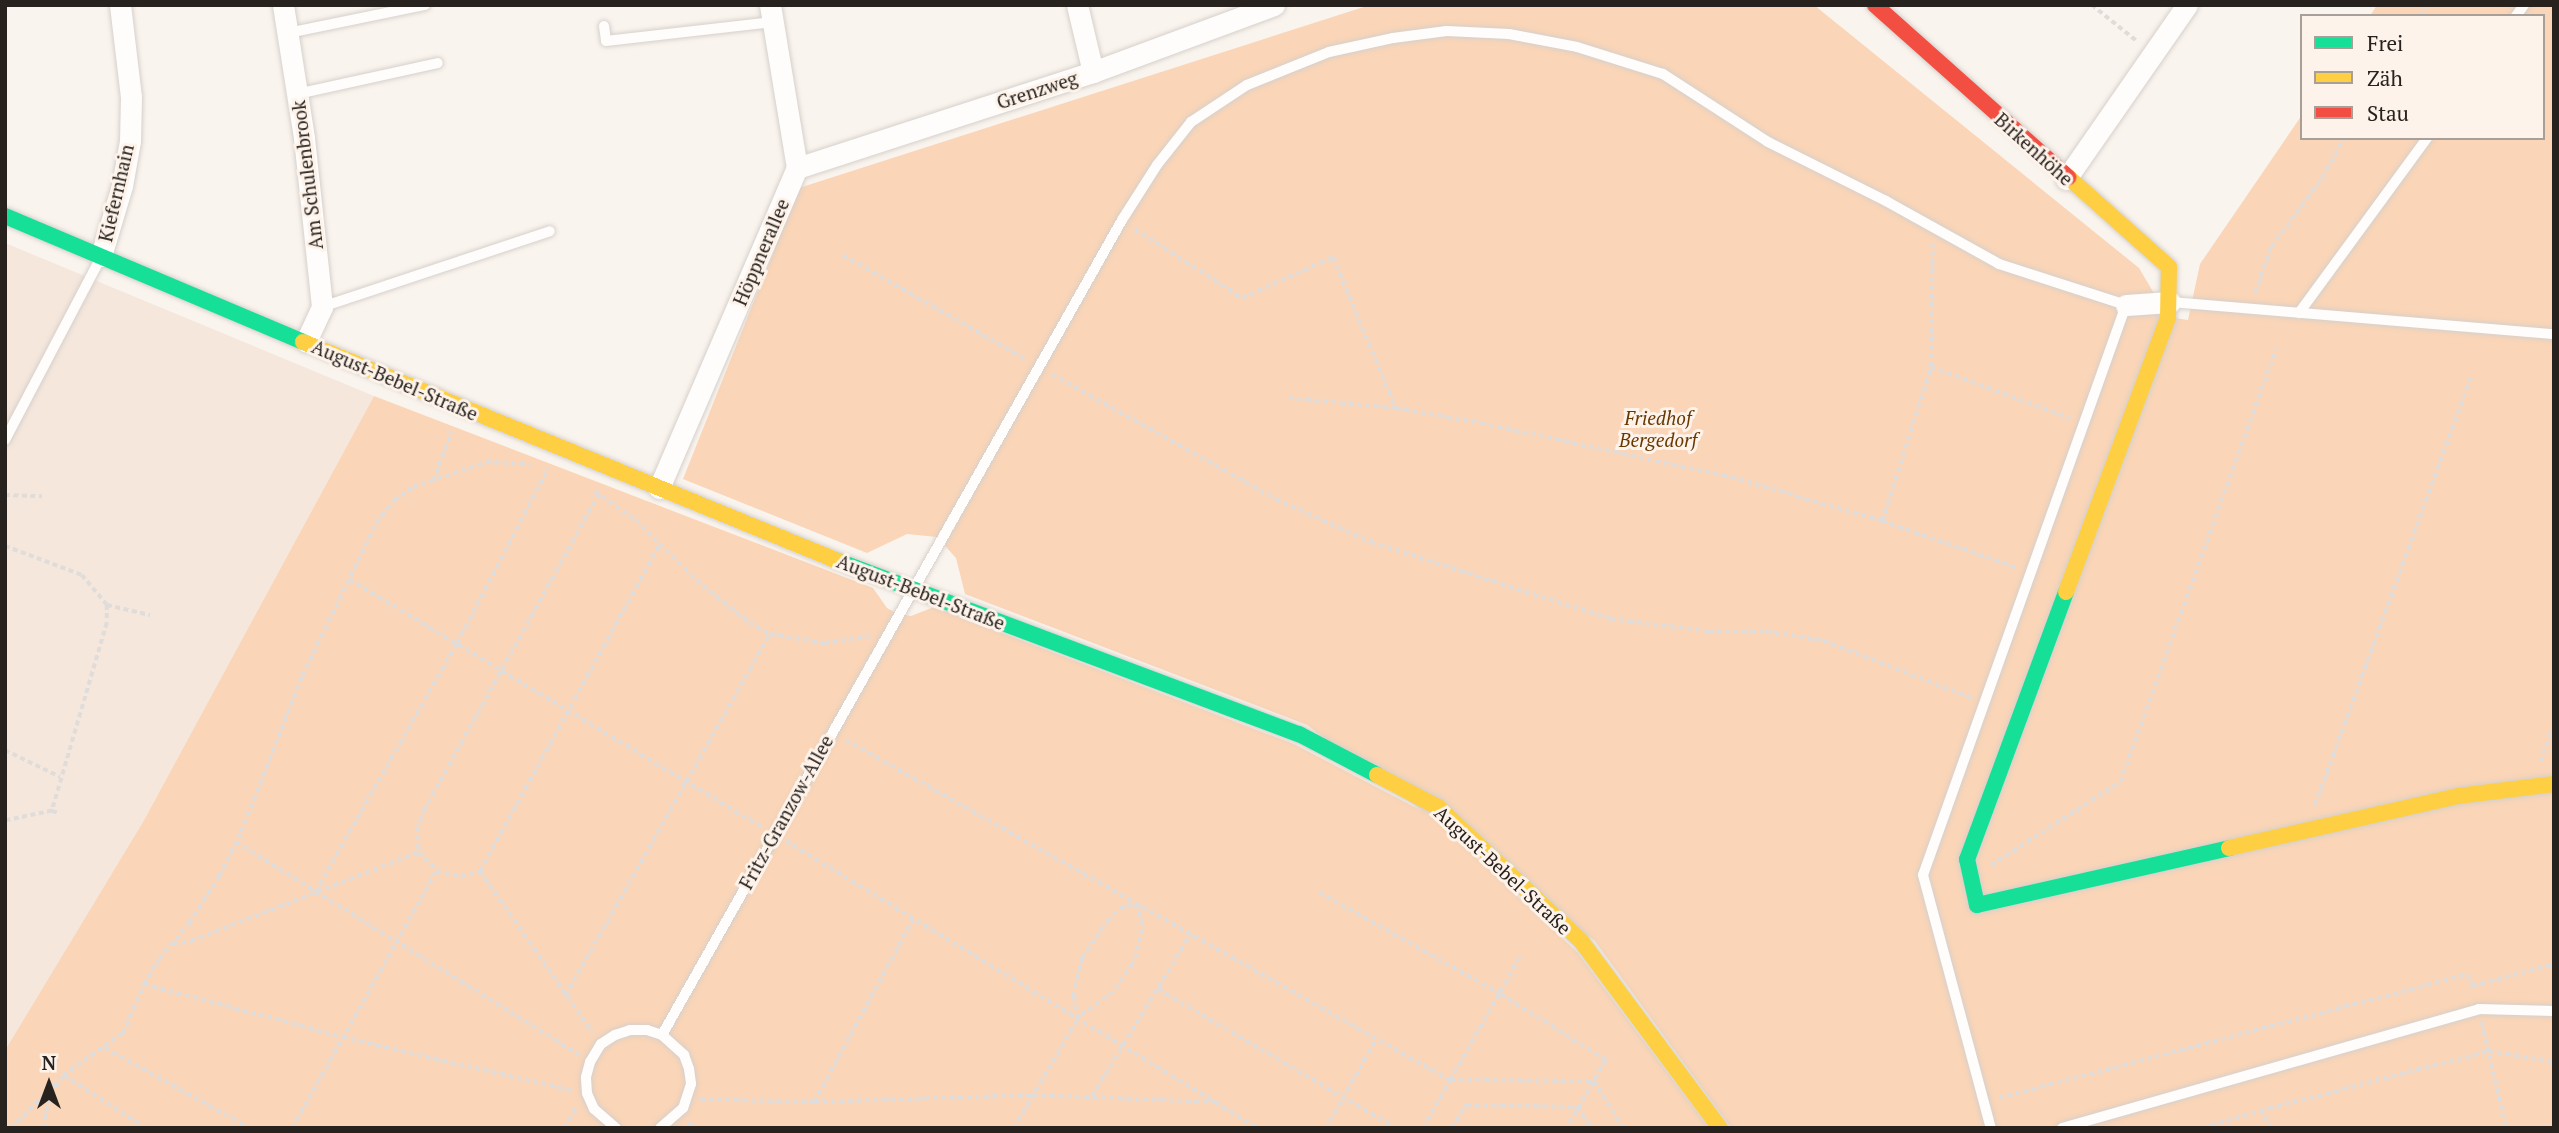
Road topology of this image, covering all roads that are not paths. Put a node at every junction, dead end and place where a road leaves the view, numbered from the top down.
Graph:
1 (120, 5) edge
2 (284, 5) edge
3 (425, 5) edge
4 (1077, 5) edge
5 (1274, 5) edge
6 (1875, 5) edge
7 (2187, 5) edge
8 (771, 13) edge
9 (604, 26) dead end
10 (288, 33) junction
11 (438, 63) dead end
12 (1093, 72) junction
13 (297, 94) junction
14 (2426, 140) edge
15 (797, 168) junction
16 (2066, 179) junction
17 (5, 216) edge
18 (551, 231) dead end
19 (101, 256) junction
20 (2170, 302) junction
21 (2126, 305) junction
22 (322, 307) junction
23 (2299, 313) junction
24 (2554, 334) edge
25 (306, 341) junction
26 (5, 440) edge
27 (659, 488) junction
28 (911, 590) junction
29 (2554, 784) edge
30 (2554, 1011) edge
31 (662, 1035) junction
32 (616, 1128) edge
33 (660, 1128) edge
34 (1720, 1128) edge
35 (1991, 1128) edge
36 (2062, 1128) edge

1 - 19 street, Kiefernhain
2 - 10 street, Am Schulenbrook
3 - 10 lane
4 - 12 street
5 - 12 street, Grenzweg
6 - 16 street, Birkenhöhe
7 - 16 street
8 - 9 lane
8 - 15 street
10 - 13 street, Am Schulenbrook
11 - 13 lane
12 - 15 street, Grenzweg
13 - 22 street, Am Schulenbrook
14 - 23 lane
15 - 27 street, Höppnerallee
16 - 20 street, Birkenhöhe
17 - 19 street, August-Bebel-Straße
18 - 22 lane
19 - 25 street, August-Bebel-Straße
19 - 26 lane
20 - 21 street
20 - 23 lane
20 - 29 street, Birkenhöhe
21 - 28 lane, Fritz-Granzow-Allee
21 - 35 lane
22 - 25 street
23 - 24 lane
25 - 27 street, August-Bebel-Straße
27 - 28 street, August-Bebel-Straße
28 - 31 lane, Fritz-Granzow-Allee
28 - 34 street, August-Bebel-Straße
30 - 36 lane
31 - 32 lane
31 - 33 lane

